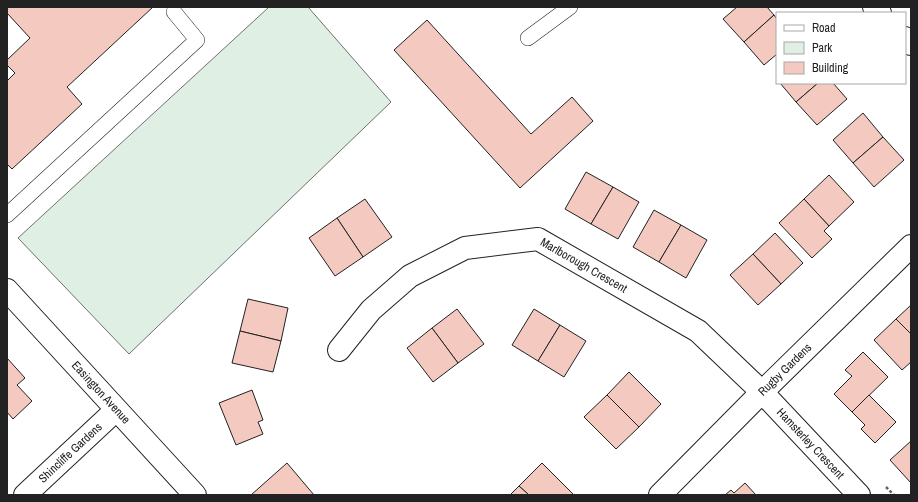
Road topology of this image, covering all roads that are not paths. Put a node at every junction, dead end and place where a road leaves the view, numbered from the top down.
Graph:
1 (570, 7) edge
2 (174, 12) dead end
3 (528, 38) dead end
4 (7, 215) edge
5 (911, 246) edge
6 (7, 290) edge
7 (339, 350) dead end
8 (762, 392) junction
9 (116, 410) junction
10 (25, 495) edge
11 (195, 495) edge
12 (660, 495) edge
13 (859, 495) edge

1 - 3 lane
2 - 4 lane
5 - 8 street, Rugby Gardens
6 - 9 street, Easington Avenue
7 - 8 street, Marlborough Crescent
8 - 12 street, Rugby Gardens
8 - 13 street, Hamsterley Crescent
9 - 10 street, Shincliffe Gardens
9 - 11 street, Easington Avenue

